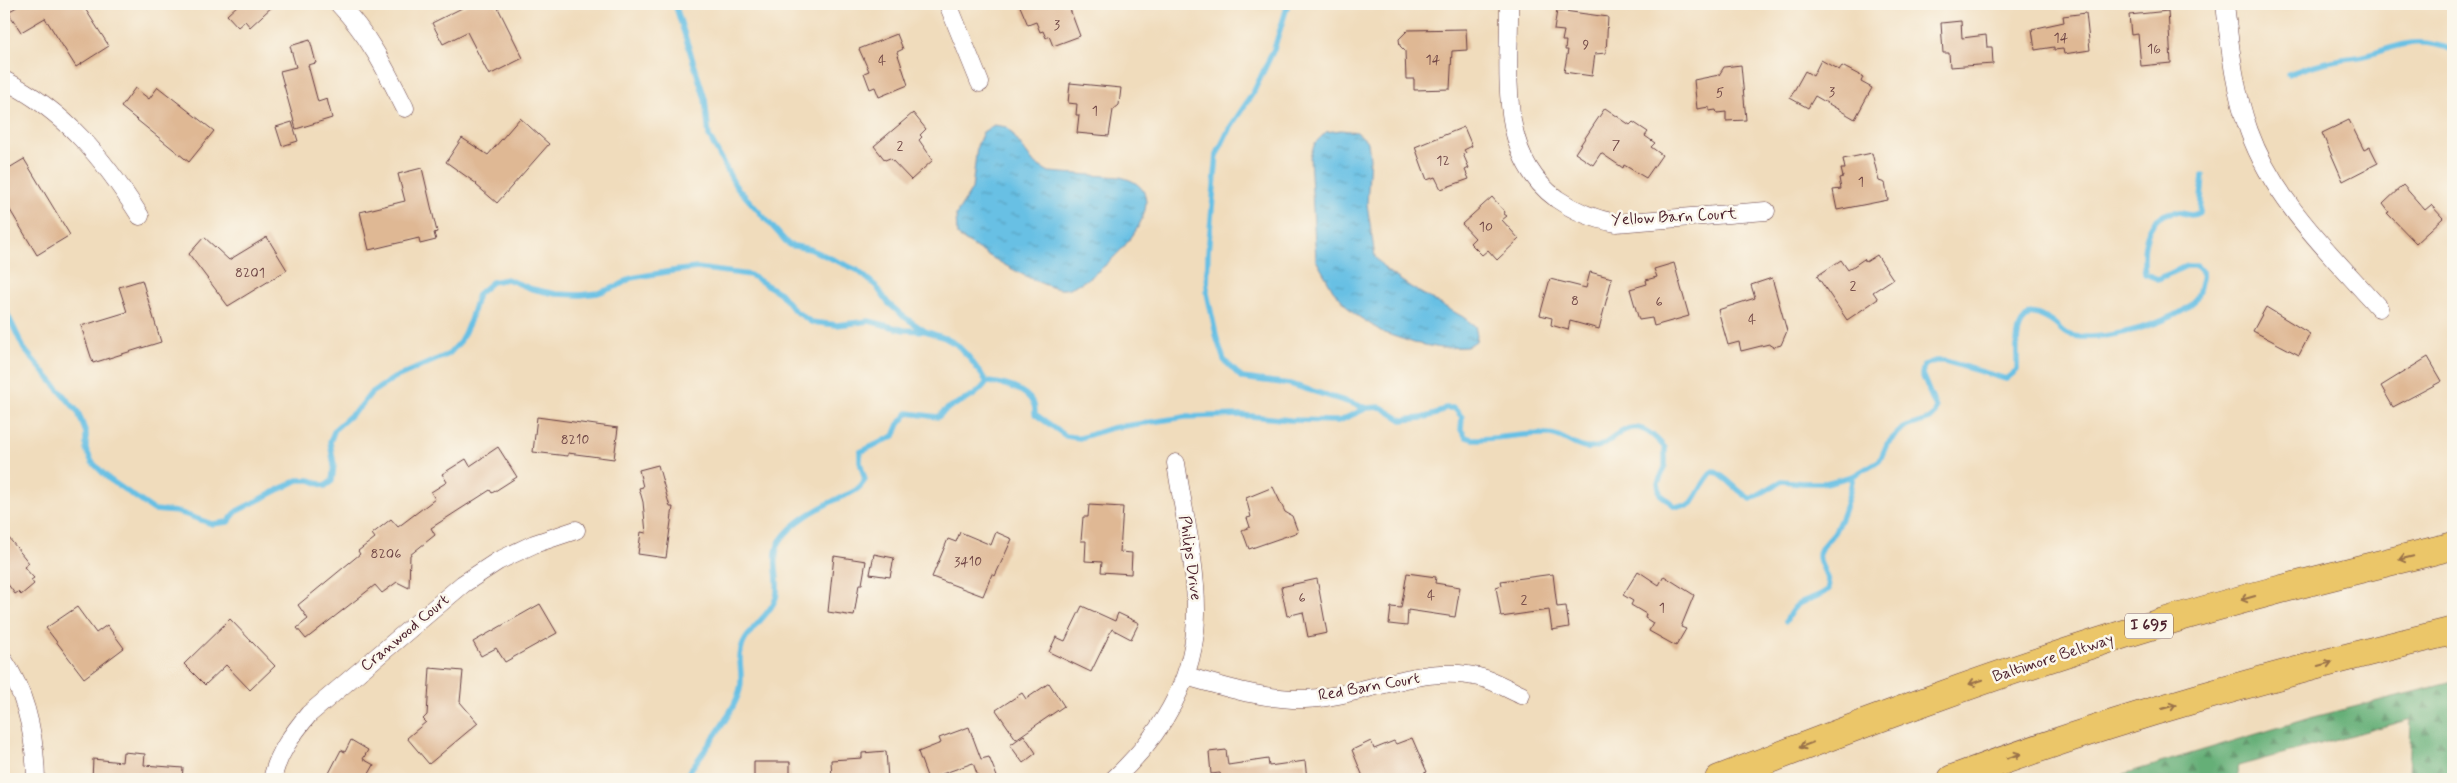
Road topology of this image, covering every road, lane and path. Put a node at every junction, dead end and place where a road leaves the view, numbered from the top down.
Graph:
1 (339, 4) edge
2 (948, 4) edge
3 (1510, 4) edge
4 (2225, 4) edge
5 (4, 80) edge
6 (980, 83) dead end
7 (405, 108) dead end
8 (1766, 211) dead end
9 (140, 216) dead end
10 (2379, 308) dead end
11 (1176, 463) dead end
12 (576, 530) dead end
13 (2453, 546) edge
14 (2453, 631) edge
15 (4, 661) edge
16 (1186, 676) junction
17 (1521, 695) dead end
18 (36, 779) edge
19 (272, 779) edge
20 (1114, 779) edge
21 (1719, 779) edge
22 (1952, 779) edge

1 - 7 street
2 - 6 street
3 - 8 street, Yellow Barn Court
4 - 10 street
5 - 9 street
11 - 16 street, Philips Drive
12 - 19 street, Cranwood Court
13 -> 21 highway, Baltimore Beltway / I 695
22 -> 14 highway
15 - 18 street
16 - 17 street, Red Barn Court
16 - 20 street, Philips Drive

